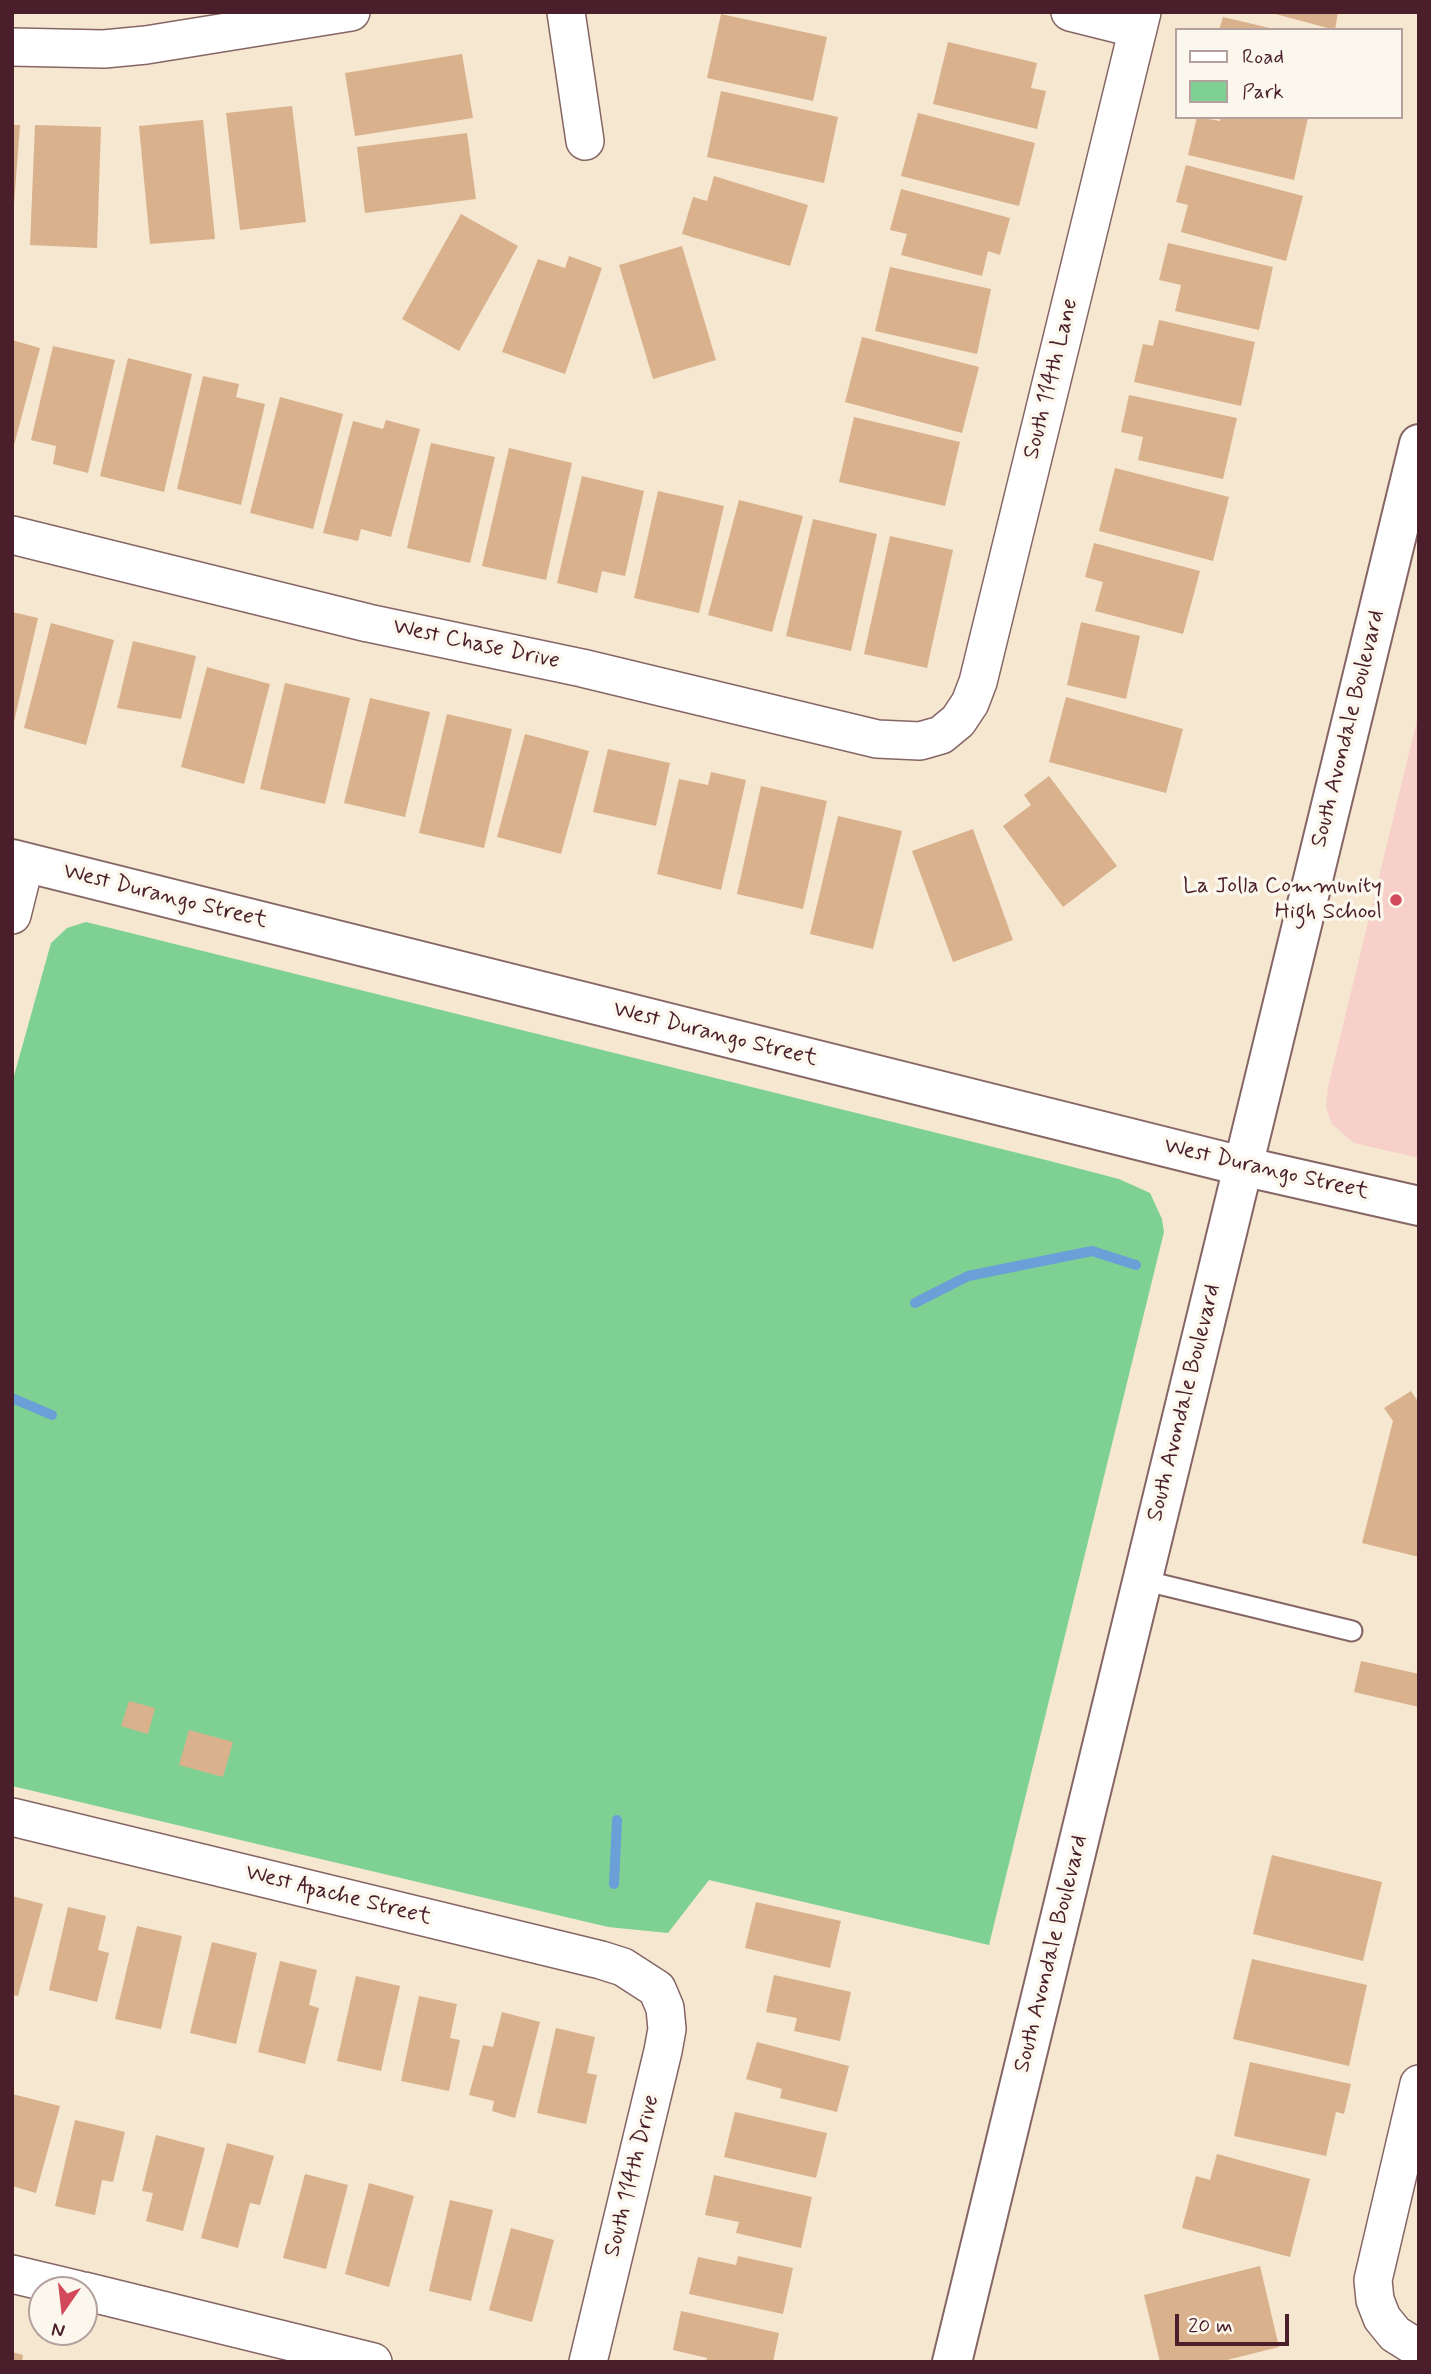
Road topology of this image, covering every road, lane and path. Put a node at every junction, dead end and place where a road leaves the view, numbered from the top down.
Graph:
1 (351, 12) edge
2 (566, 12) edge
3 (1070, 12) edge
4 (1140, 21) edge
5 (12, 47) edge
6 (585, 141) dead end
7 (1419, 444) edge
8 (12, 535) edge
9 (941, 735) joint
10 (19, 861) edge
11 (12, 915) edge
12 (1242, 1166) junction
13 (1419, 1206) edge
14 (1142, 1580) junction
15 (1352, 1631) dead end
16 (12, 1817) edge
17 (657, 1989) joint
18 (1419, 2084) edge
19 (98, 2295) edge
20 (1419, 2349) edge
21 (373, 2362) edge
22 (588, 2362) edge
23 (952, 2362) edge

1 - 5 street
2 - 6 street
3 - 4 street
4 - 9 street, South 114th Lane
7 - 12 main road, South Avondale Boulevard
8 - 9 street, West Chase Drive
10 - 11 street
10 - 12 main road, West Durango Street
12 - 13 main road, West Durango Street
12 - 14 main road, South Avondale Boulevard
14 - 15 lane
14 - 23 main road, South Avondale Boulevard
16 - 17 street, West Apache Street
17 - 22 street, South 114th Drive
18 - 20 street
19 - 21 street

